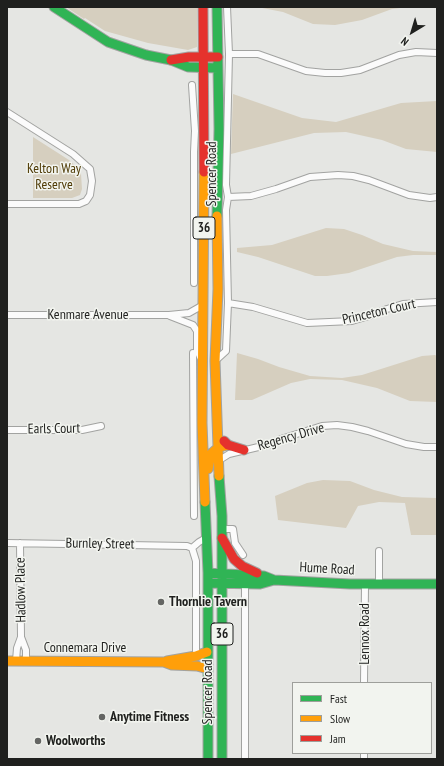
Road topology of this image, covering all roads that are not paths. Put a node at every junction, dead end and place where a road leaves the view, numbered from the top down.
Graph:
1 (54, 7) edge
2 (202, 7) edge
3 (217, 7) edge
4 (227, 7) edge
5 (437, 53) edge
6 (229, 54) junction
7 (203, 56) junction
8 (218, 57) junction
9 (171, 60) junction
10 (203, 67) junction
11 (218, 68) junction
12 (192, 85) dead end
13 (7, 112) edge
14 (204, 126) junction
15 (195, 132) junction
16 (228, 197) junction
17 (437, 197) edge
18 (7, 204) edge
19 (194, 251) junction
20 (204, 261) junction
21 (194, 283) dead end
22 (437, 302) edge
23 (228, 303) junction
24 (203, 305) junction
25 (218, 305) junction
26 (7, 315) edge
27 (169, 315) junction
28 (193, 353) dead end
29 (215, 361) junction
30 (203, 362) junction
31 (216, 375) junction
32 (193, 400) junction
33 (203, 400) junction
34 (101, 426) dead end
35 (7, 430) edge
36 (228, 445) junction
37 (437, 447) edge
38 (218, 449) junction
39 (244, 450) junction
40 (218, 462) junction
41 (194, 516) dead end
42 (222, 529) junction
43 (206, 538) junction
44 (222, 538) junction
45 (7, 543) edge
46 (20, 543) junction
47 (192, 548) junction
48 (379, 551) dead end
49 (243, 555) dead end
50 (264, 576) junction
51 (208, 578) junction
52 (222, 578) junction
53 (274, 580) junction
54 (246, 583) junction
55 (437, 584) edge
56 (365, 585) junction
57 (379, 585) junction
58 (21, 637) junction
59 (207, 652) junction
60 (196, 656) junction
61 (11, 661) edge
62 (26, 661) junction
63 (164, 662) junction
64 (208, 669) junction
65 (364, 682) edge
66 (222, 685) junction
67 (208, 759) edge
68 (216, 759) edge
69 (222, 759) edge
70 (245, 759) edge

1 - 9 main road
2 - 7 main road, Spencer Road / 36
3 - 8 main road, Spencer Road / 36
4 - 6 street, Spencer Road
5 - 6 street
6 - 16 street, Spencer Road
7 - 8 main road
7 - 9 main road
7 - 10 main road, Spencer Road / 36
8 - 11 main road, Spencer Road / 36
9 - 10 main road
10 - 11 main road
10 - 14 main road, Spencer Road / 36
11 - 25 main road, Spencer Road / 36
12 - 15 street, Spencer Road
13 - 18 street
14 - 15 street, Spencer Road
14 - 20 main road, Spencer Road / 36
15 - 19 street, Spencer Road
16 - 17 street
16 - 23 street, Spencer Road
19 - 20 street
19 - 21 street, Spencer Road
20 - 24 main road, Spencer Road / 36
22 - 23 street, Princeton Court
23 - 29 street, Spencer Road
24 - 27 street, Kenmare Avenue
24 - 30 main road, Spencer Road / 36
25 - 29 main road, Spencer Road / 36
25 - 33 main road
26 - 27 street, Kenmare Avenue
27 - 30 street, Kenmare Avenue
28 - 32 street
29 - 31 main road, Spencer Road / 36
30 - 33 main road, Spencer Road / 36
31 - 36 main road
31 - 38 main road, Spencer Road / 36
32 - 33 street
32 - 41 street
33 - 43 main road, Spencer Road / 36
34 - 35 street, Earls Court
36 - 38 main road
36 - 39 main road
37 - 39 street, Regency Drive
38 - 40 main road, Spencer Road / 36
38 - 43 main road
39 - 40 street, Regency Drive
40 - 42 main road, Spencer Road / 36
42 - 44 main road, Spencer Road / 36
42 - 49 street
43 - 47 street
43 - 51 main road, Spencer Road / 36
44 - 50 main road, Hume Road
44 - 52 main road, Spencer Road / 36
45 - 46 street, Burnley Street
46 - 47 street, Burnley Street
46 - 58 street, Hadlow Place
47 - 60 street, Spencer Road
48 - 57 street
50 - 52 main road, Hume Road
50 - 53 main road, Hume Road
51 - 52 main road, Hume Road
51 - 59 main road, Spencer Road / 36
52 - 54 main road, Hume Road
52 - 66 main road, Spencer Road / 36
53 - 54 main road, Hume Road
53 - 56 main road, Hume Road
54 - 70 street
55 - 57 main road, Hume Road
56 - 57 main road, Hume Road
56 - 65 street, Lennox Road
58 - 61 street, Hadlow Place
58 - 62 street, Hadlow Place
59 - 60 main road, Connemara Drive
59 - 64 main road, Spencer Road / 36
60 - 63 main road, Connemara Drive
61 - 62 main road, Connemara Drive
62 - 63 main road, Connemara Drive
63 - 64 main road, Connemara Drive
64 - 67 main road, Spencer Road / 36
66 - 68 main road
66 - 69 main road, Spencer Road / 36

